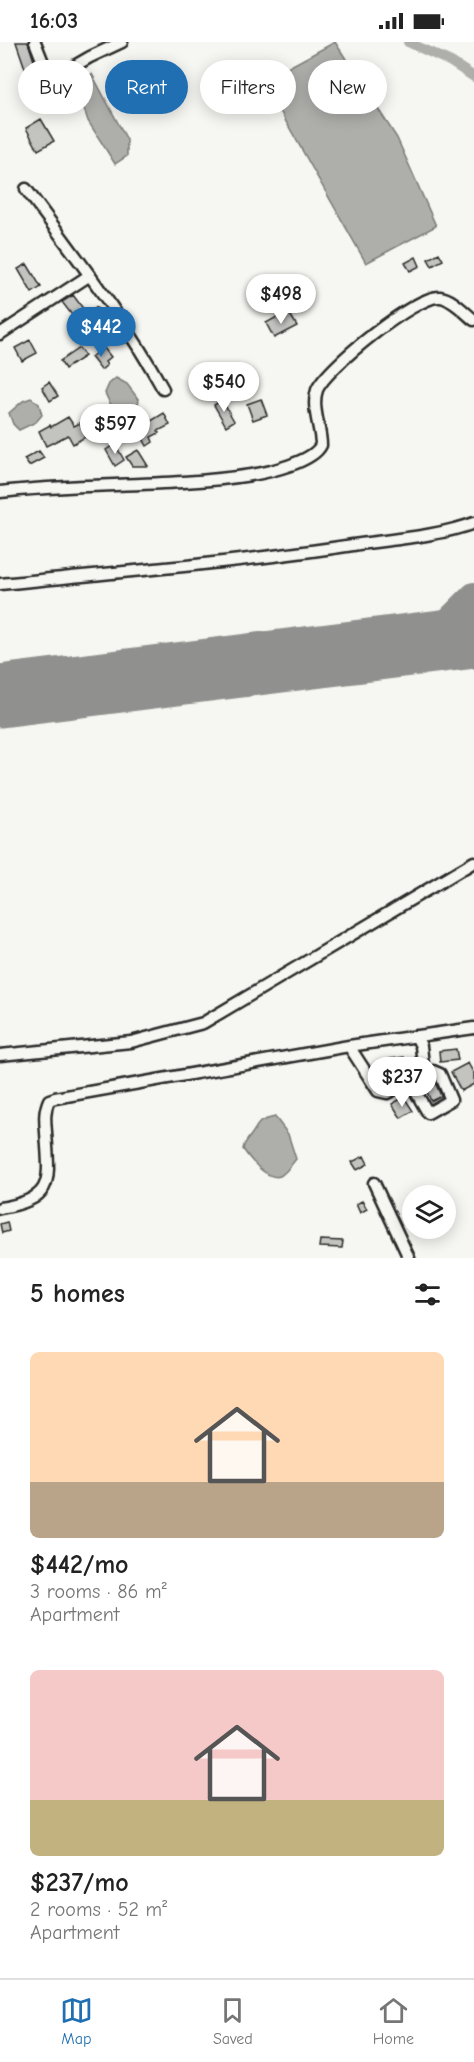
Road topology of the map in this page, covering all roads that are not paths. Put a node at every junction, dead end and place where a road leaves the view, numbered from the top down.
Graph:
1 (35, 42) edge
2 (122, 42) edge
3 (26, 189) dead end
4 (90, 275) junction
5 (474, 320) edge
6 (0, 334) edge
7 (163, 389) dead end
8 (0, 492) edge
9 (474, 524) edge
10 (0, 584) edge
11 (474, 862) edge
12 (474, 1028) edge
13 (416, 1036) junction
14 (349, 1046) junction
15 (0, 1055) edge
16 (405, 1070) dead end
17 (424, 1074) junction
18 (410, 1082) junction
19 (374, 1183) dead end
20 (0, 1208) edge
21 (409, 1258) edge

1 - 2 street
3 - 4 street
4 - 6 street
4 - 7 street
5 - 8 street
9 - 10 street
11 - 15 street
12 - 13 street
13 - 14 street
13 - 17 street
14 - 18 street
14 - 20 street
16 - 18 street
17 - 18 street
17 - 18 street
19 - 21 street

